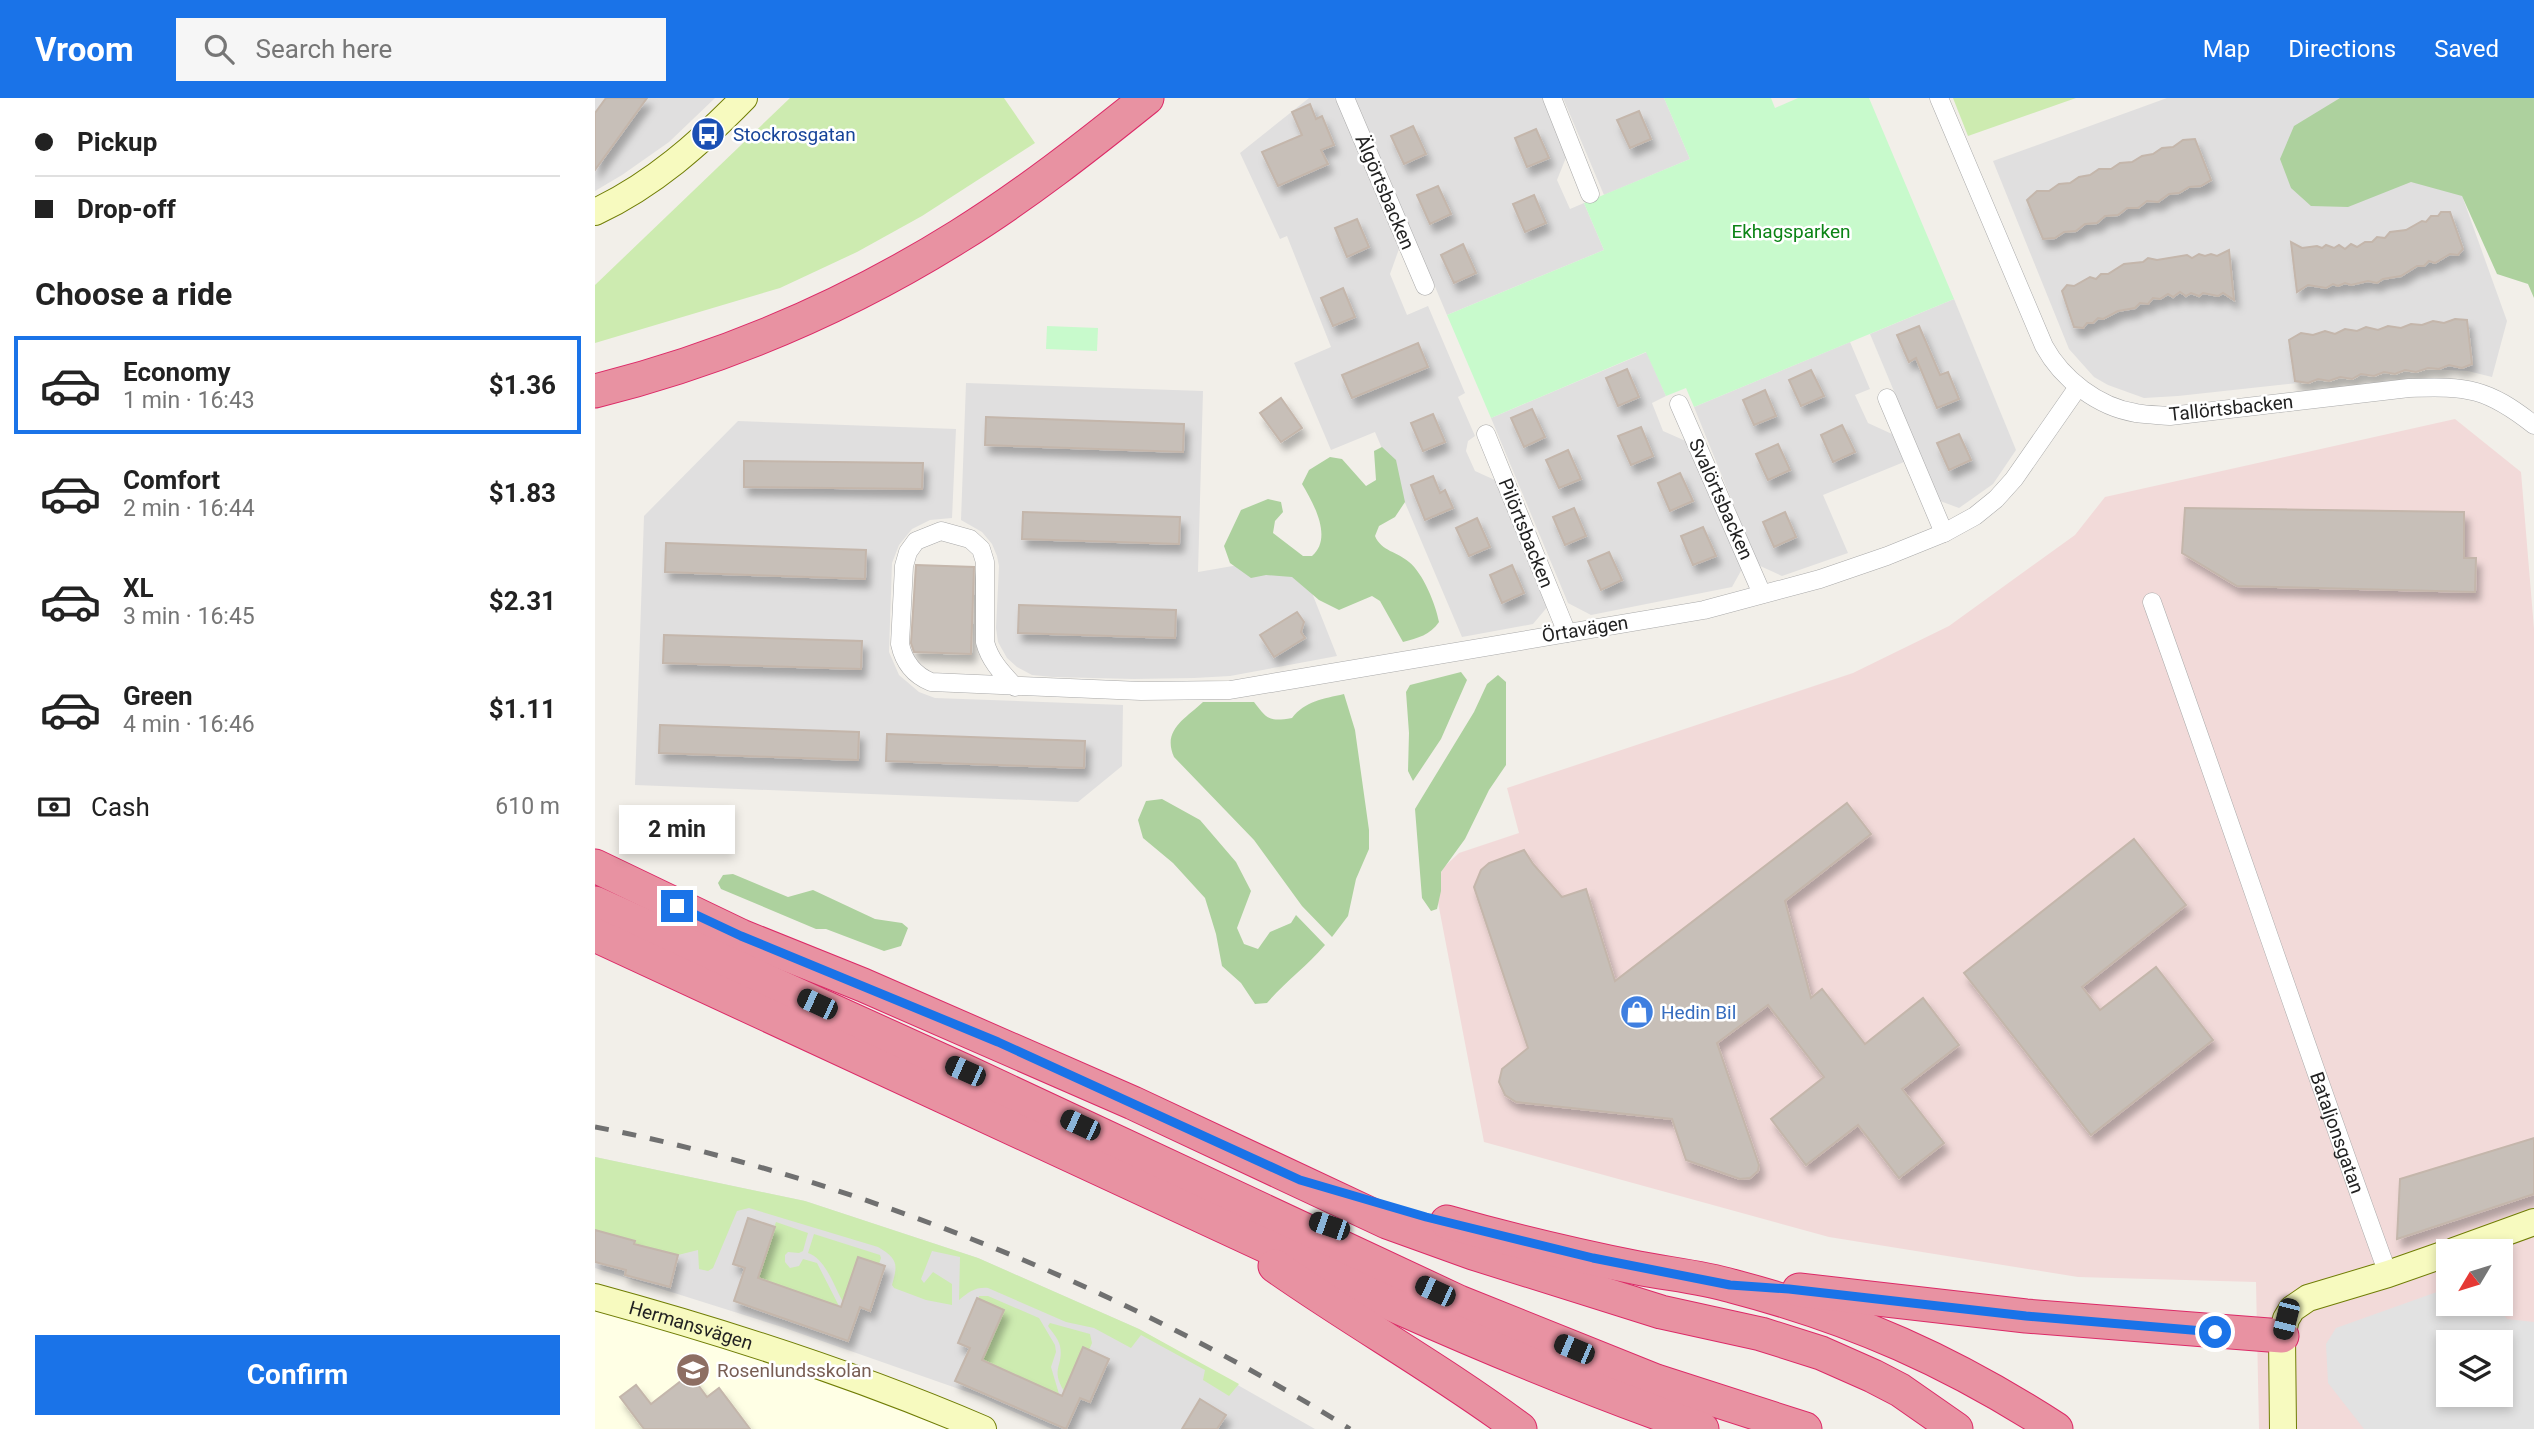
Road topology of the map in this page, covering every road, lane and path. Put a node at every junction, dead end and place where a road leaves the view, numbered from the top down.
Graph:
1 (744, 98) edge
2 (1119, 98) edge
3 (1147, 98) edge
4 (1345, 98) edge
5 (1552, 98) edge
6 (1939, 98) edge
7 (1590, 194) dead end
8 (595, 212) edge
9 (1425, 286) dead end
10 (595, 373) edge
11 (2078, 387) junction
12 (595, 391) edge
13 (1887, 398) dead end
14 (1679, 404) dead end
15 (2534, 425) edge
16 (1486, 434) dead end
17 (1944, 533) junction
18 (1762, 594) junction
19 (2152, 602) dead end
20 (1567, 633) junction
21 (1015, 687) junction
22 (595, 866) edge
23 (595, 903) edge
24 (595, 934) edge
25 (595, 957) edge
26 (812, 1035) junction
27 (1195, 1179) junction
28 (1300, 1180) junction
29 (1202, 1214) junction
30 (2534, 1222) edge
31 (2487, 1239) edge
32 (2436, 1257) edge
33 (2388, 1274) junction
34 (1730, 1285) junction
35 (595, 1297) edge
36 (1661, 1311) junction
37 (2282, 1336) junction
38 (983, 1429) edge
39 (1520, 1429) edge
40 (1702, 1429) edge
41 (1805, 1429) edge
42 (1956, 1429) edge
43 (2056, 1429) edge
44 (2283, 1429) edge

1 - 8 street
2 - 10 highway
3 - 12 highway
4 - 9 street, Älgörtsbacken
5 - 7 street
6 - 11 street, Tallörtsbacken
11 - 15 street, Tallörtsbacken
11 - 17 street, Örtavägen
13 - 17 street
14 - 18 street, Svalörtsbacken
16 - 20 street, Pilörtsbacken
17 - 18 street, Örtavägen
18 - 20 street, Örtavägen
19 - 33 street, Bataljonsgatan
20 - 21 street, Örtavägen
21 - 21 street, Örtavägen
22 - 28 highway
23 - 27 highway
24 - 26 highway
25 - 26 highway
26 - 29 highway
27 - 36 highway
27 - 41 highway
28 - 34 highway
28 - 36 highway
29 - 39 highway
29 - 40 highway
30 - 31 street
32 - 33 street
33 - 37 street
34 - 37 highway
34 - 43 highway
35 - 38 street, Hermansvägen
36 - 42 highway
37 - 44 street

